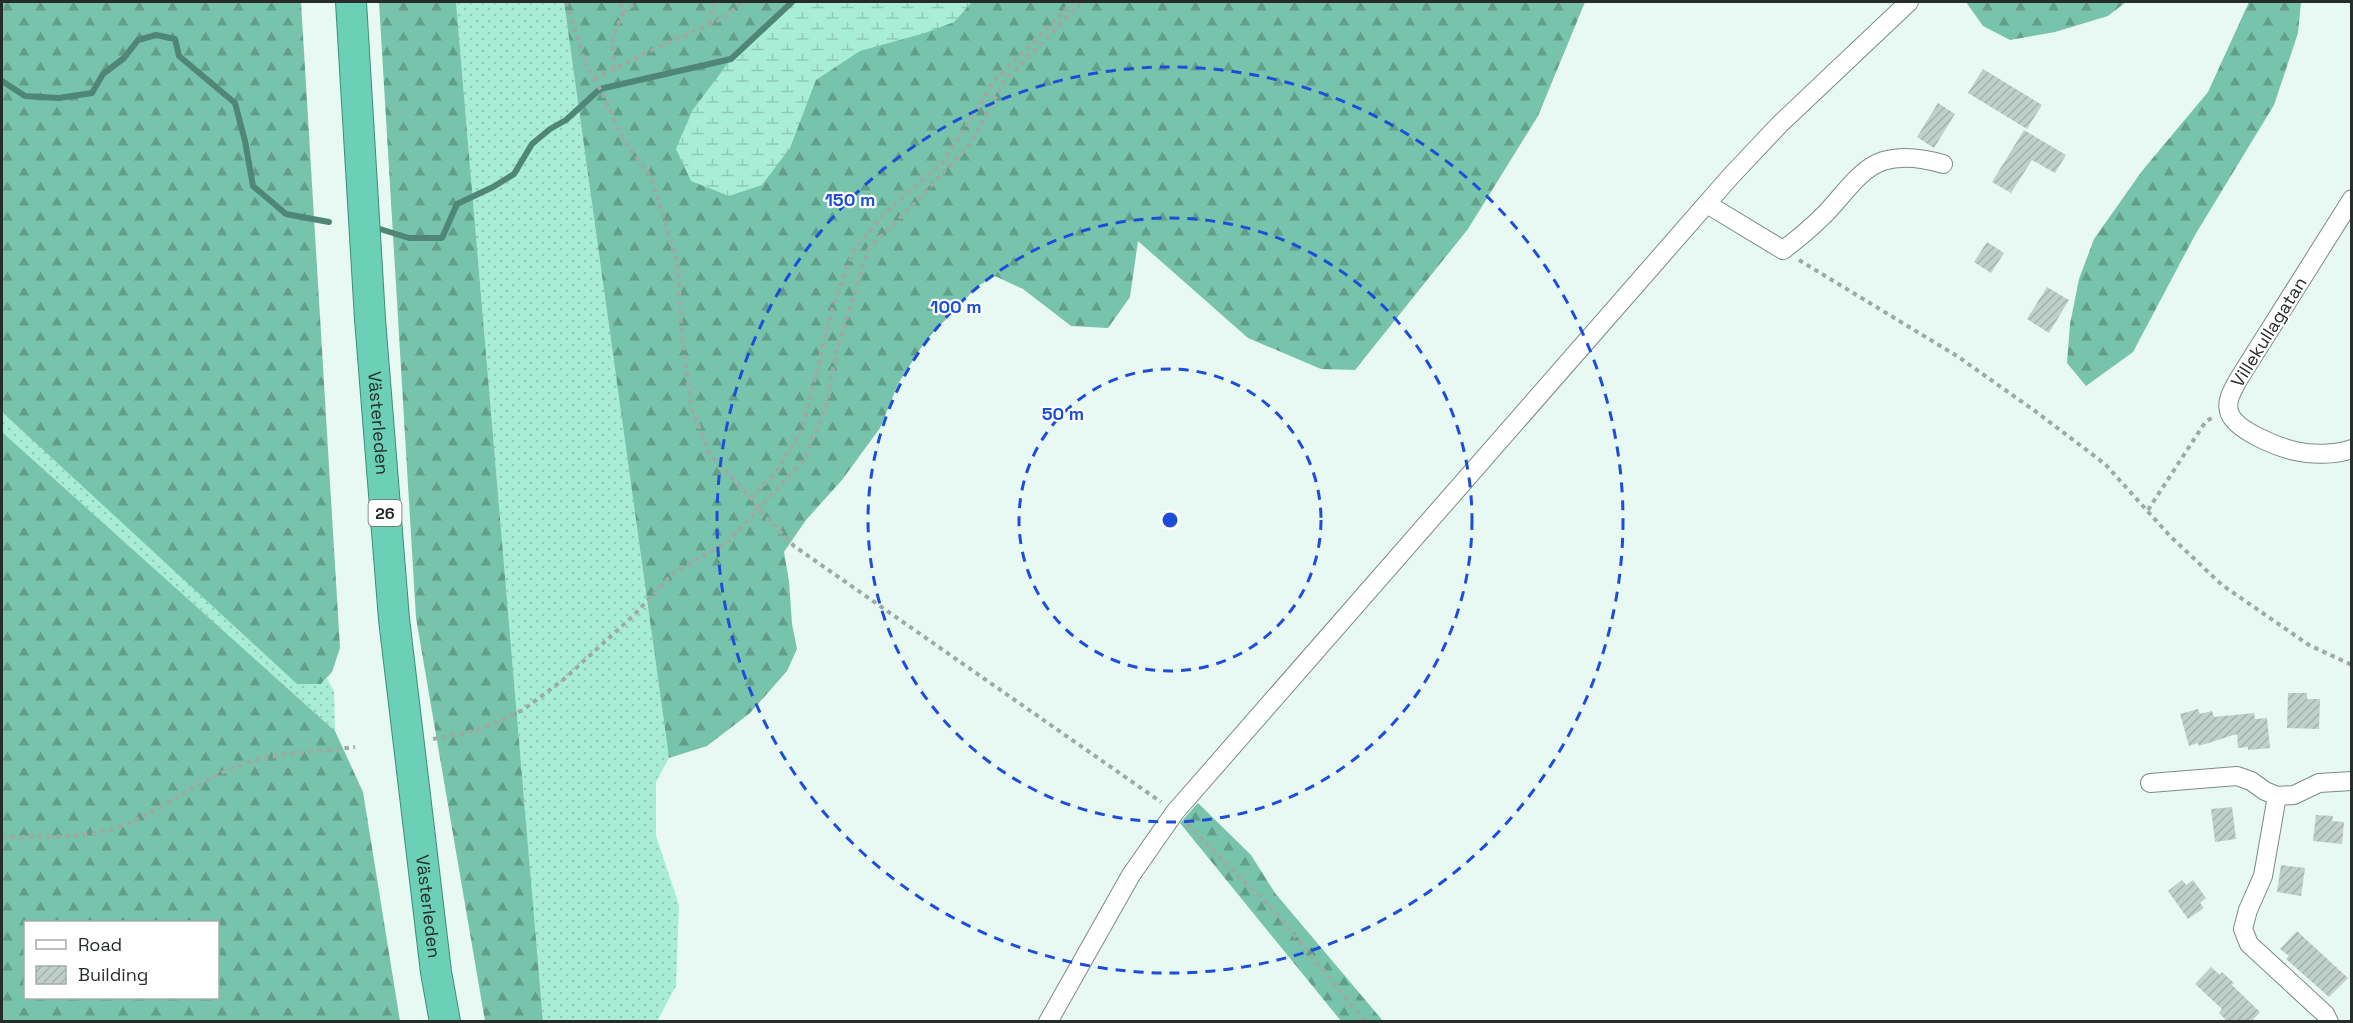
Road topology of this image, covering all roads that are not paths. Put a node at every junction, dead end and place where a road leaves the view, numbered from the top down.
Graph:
1 (338, 2) edge
2 (351, 2) edge
3 (1909, 2) edge
4 (1943, 164) dead end
5 (2352, 199) edge
6 (1707, 204) junction
7 (2352, 449) edge
8 (2352, 782) edge
9 (2150, 783) dead end
10 (2277, 796) junction
11 (430, 1022) edge
12 (445, 1022) edge
13 (1048, 1022) edge
14 (2329, 1022) edge

1 - 11 highway, Västerleden / 26
2 - 12 highway, Västerleden / 26
3 - 6 street
4 - 6 street
5 - 7 street, Villekullagatan
6 - 13 street
8 - 10 street
9 - 10 street
10 - 14 street

